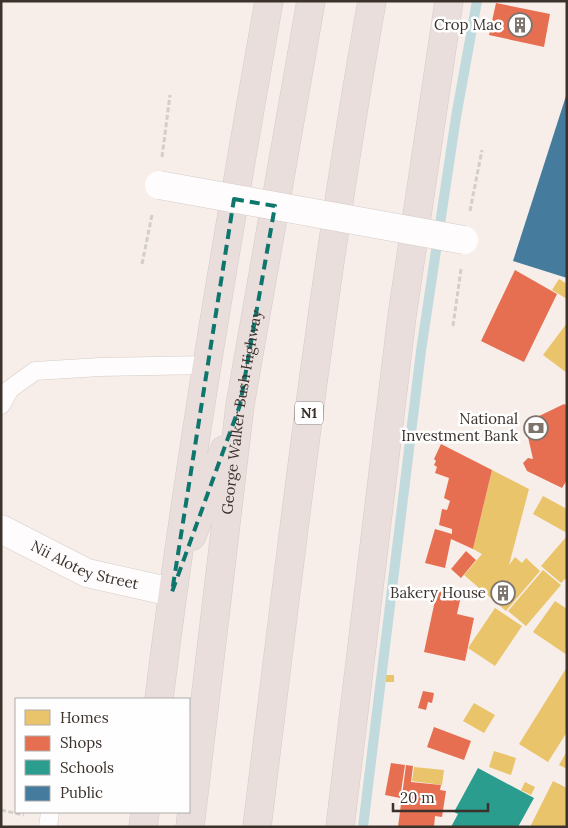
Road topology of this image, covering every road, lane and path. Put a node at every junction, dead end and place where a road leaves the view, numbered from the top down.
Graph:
1 (269, 1) edge
2 (311, 1) edge
3 (372, 1) edge
4 (449, 1) edge
5 (158, 185) dead end
6 (464, 240) dead end
7 (206, 365) junction
8 (1, 405) edge
9 (240, 405) junction
10 (1, 529) edge
11 (172, 592) junction
12 (159, 698) edge
13 (176, 698) edge
14 (50, 813) edge
15 (145, 813) edge
16 (182, 813) edge
17 (48, 827) edge
18 (143, 827) edge
19 (182, 827) edge
20 (190, 827) edge
21 (257, 827) edge
22 (340, 827) edge

1 - 7 highway
2 - 9 highway, George Walker Bush Highway
3 - 21 highway, N1
4 - 22 highway
5 - 6 street, bridge
7 - 8 lane
7 - 11 highway
9 - 11 highway
9 - 20 highway, George Walker Bush Highway
10 - 11 street, Nii Alotey Street
11 - 12 highway
11 - 13 highway
14 - 17 lane
15 - 18 highway
16 - 19 highway

